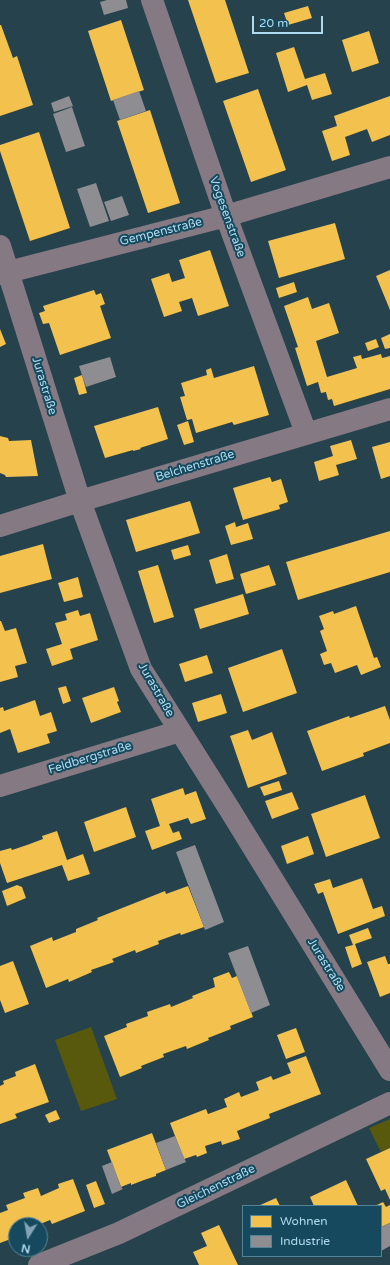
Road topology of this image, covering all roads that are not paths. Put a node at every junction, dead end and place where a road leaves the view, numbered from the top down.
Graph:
1 (152, 0) edge
2 (390, 168) edge
3 (226, 216) junction
4 (0, 246) edge
5 (4, 273) edge
6 (390, 409) edge
7 (306, 433) junction
8 (80, 501) junction
9 (0, 526) edge
10 (180, 731) junction
11 (0, 786) edge
12 (390, 1070) edge
13 (390, 1103) edge
14 (39, 1265) edge

1 - 3 street, Vogesenstraße
2 - 3 street, Gempenstraße
3 - 5 street, Gempenstraße
3 - 7 street, Vogesenstraße
4 - 5 street, Jurastraße
5 - 8 street, Jurastraße
6 - 7 street, Belchenstraße
7 - 8 street, Belchenstraße
8 - 9 street, Belchenstraße
8 - 10 street, Jurastraße
10 - 11 street, Feldbergstraße
10 - 12 street, Jurastraße
13 - 14 street, Gleichenstraße

